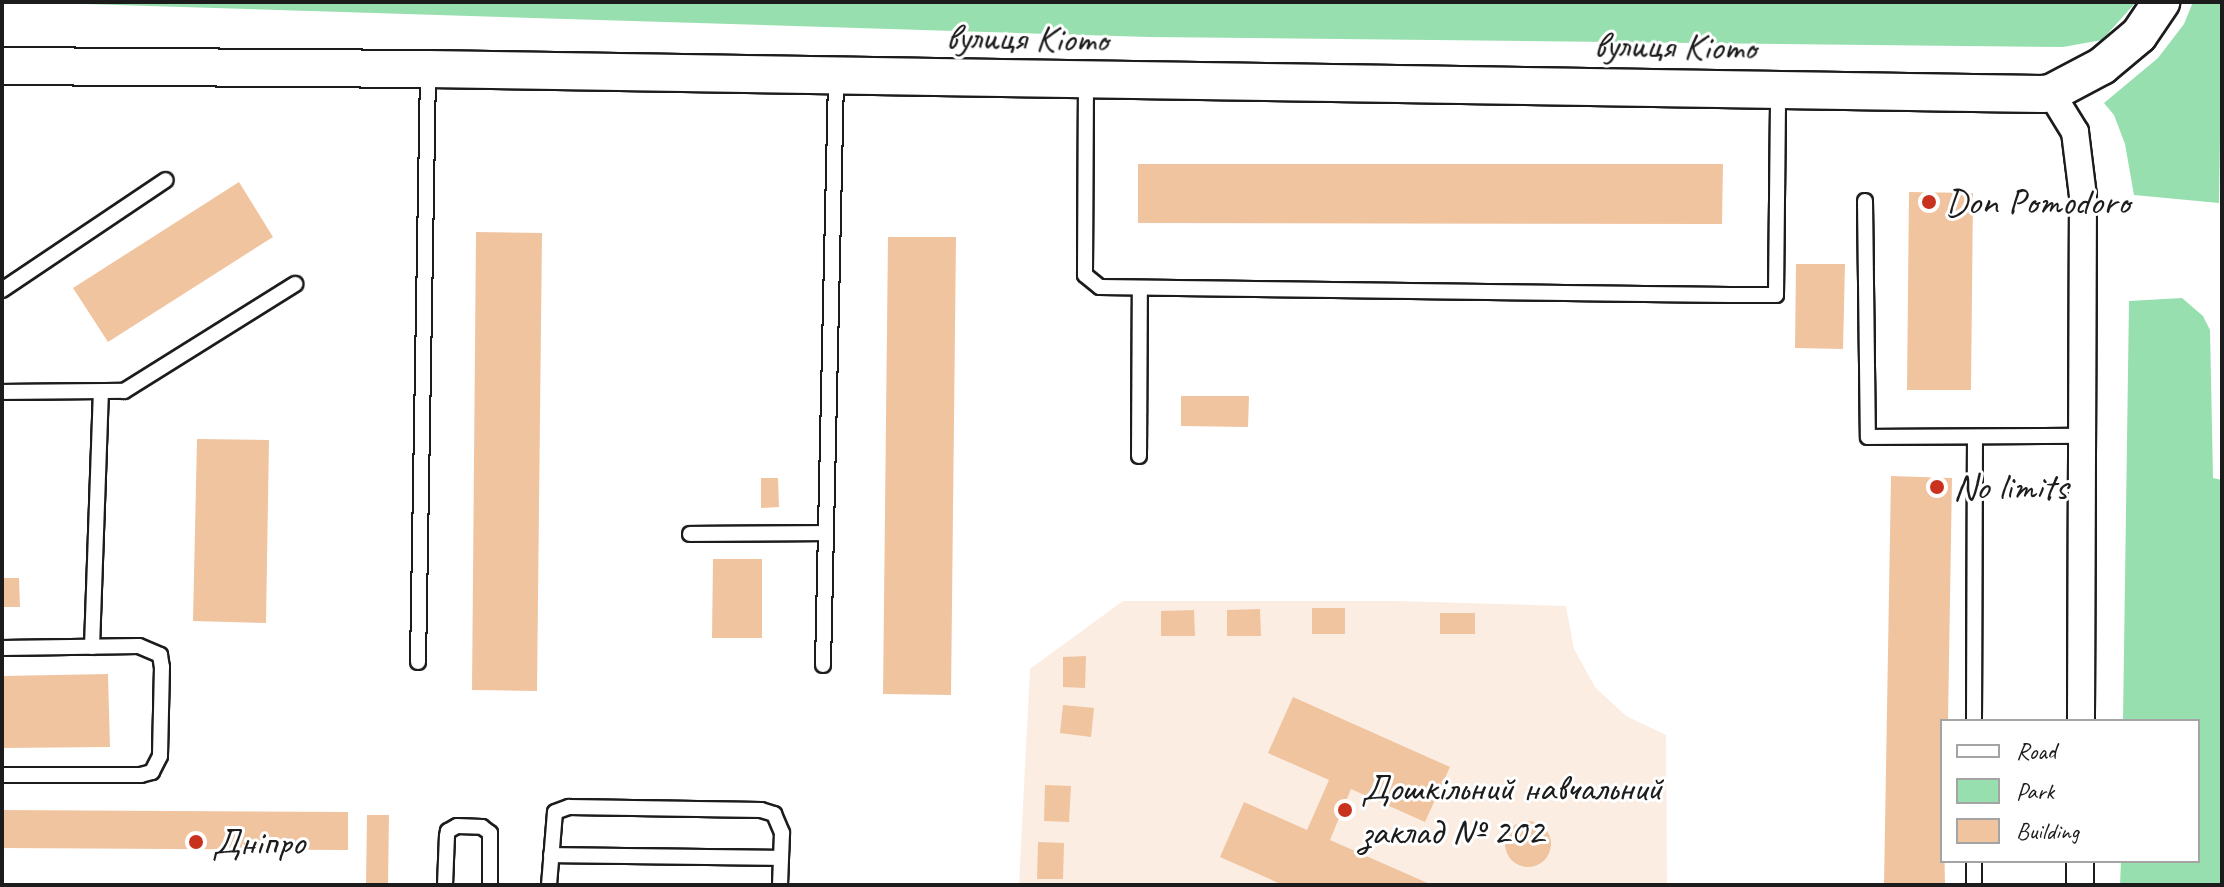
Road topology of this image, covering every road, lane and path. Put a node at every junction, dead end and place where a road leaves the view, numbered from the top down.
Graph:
1 (2161, 2) edge
2 (2, 66) edge
3 (428, 69) junction
4 (836, 77) junction
5 (1086, 81) junction
6 (1778, 89) junction
7 (2051, 93) junction
8 (166, 180) dead end
9 (1865, 201) dead end
10 (295, 284) dead end
11 (1140, 288) junction
12 (2, 290) edge
13 (2, 392) edge
14 (101, 393) junction
15 (2081, 436) junction
16 (1975, 437) junction
17 (1139, 456) dead end
18 (826, 533) junction
19 (690, 534) dead end
20 (92, 647) junction
21 (2, 648) edge
22 (418, 662) dead end
23 (823, 665) dead end
24 (1974, 719) edge
25 (2081, 719) edge
26 (2, 775) edge
27 (551, 855) junction
28 (781, 858) junction
29 (1974, 863) edge
30 (2080, 863) edge
31 (445, 885) edge
32 (490, 885) edge
33 (549, 885) edge
34 (780, 885) edge
35 (1974, 885) edge
36 (2080, 885) edge

1 - 7 street
2 - 3 street, вулиця Кіото
3 - 4 street, вулиця Кіото
3 - 22 lane
4 - 5 street, вулиця Кіото
4 - 18 lane
5 - 6 street, вулиця Кіото
5 - 11 lane
6 - 7 street, вулиця Кіото
6 - 11 lane
7 - 15 street
8 - 12 lane
9 - 16 lane
10 - 14 lane
11 - 17 lane
13 - 14 lane
14 - 20 lane
15 - 16 lane
15 - 25 street
16 - 24 lane
18 - 19 lane
18 - 23 lane
20 - 21 lane
20 - 26 lane
27 - 28 lane
27 - 28 lane
27 - 33 lane
28 - 34 lane
29 - 35 lane
30 - 36 street
31 - 32 lane

